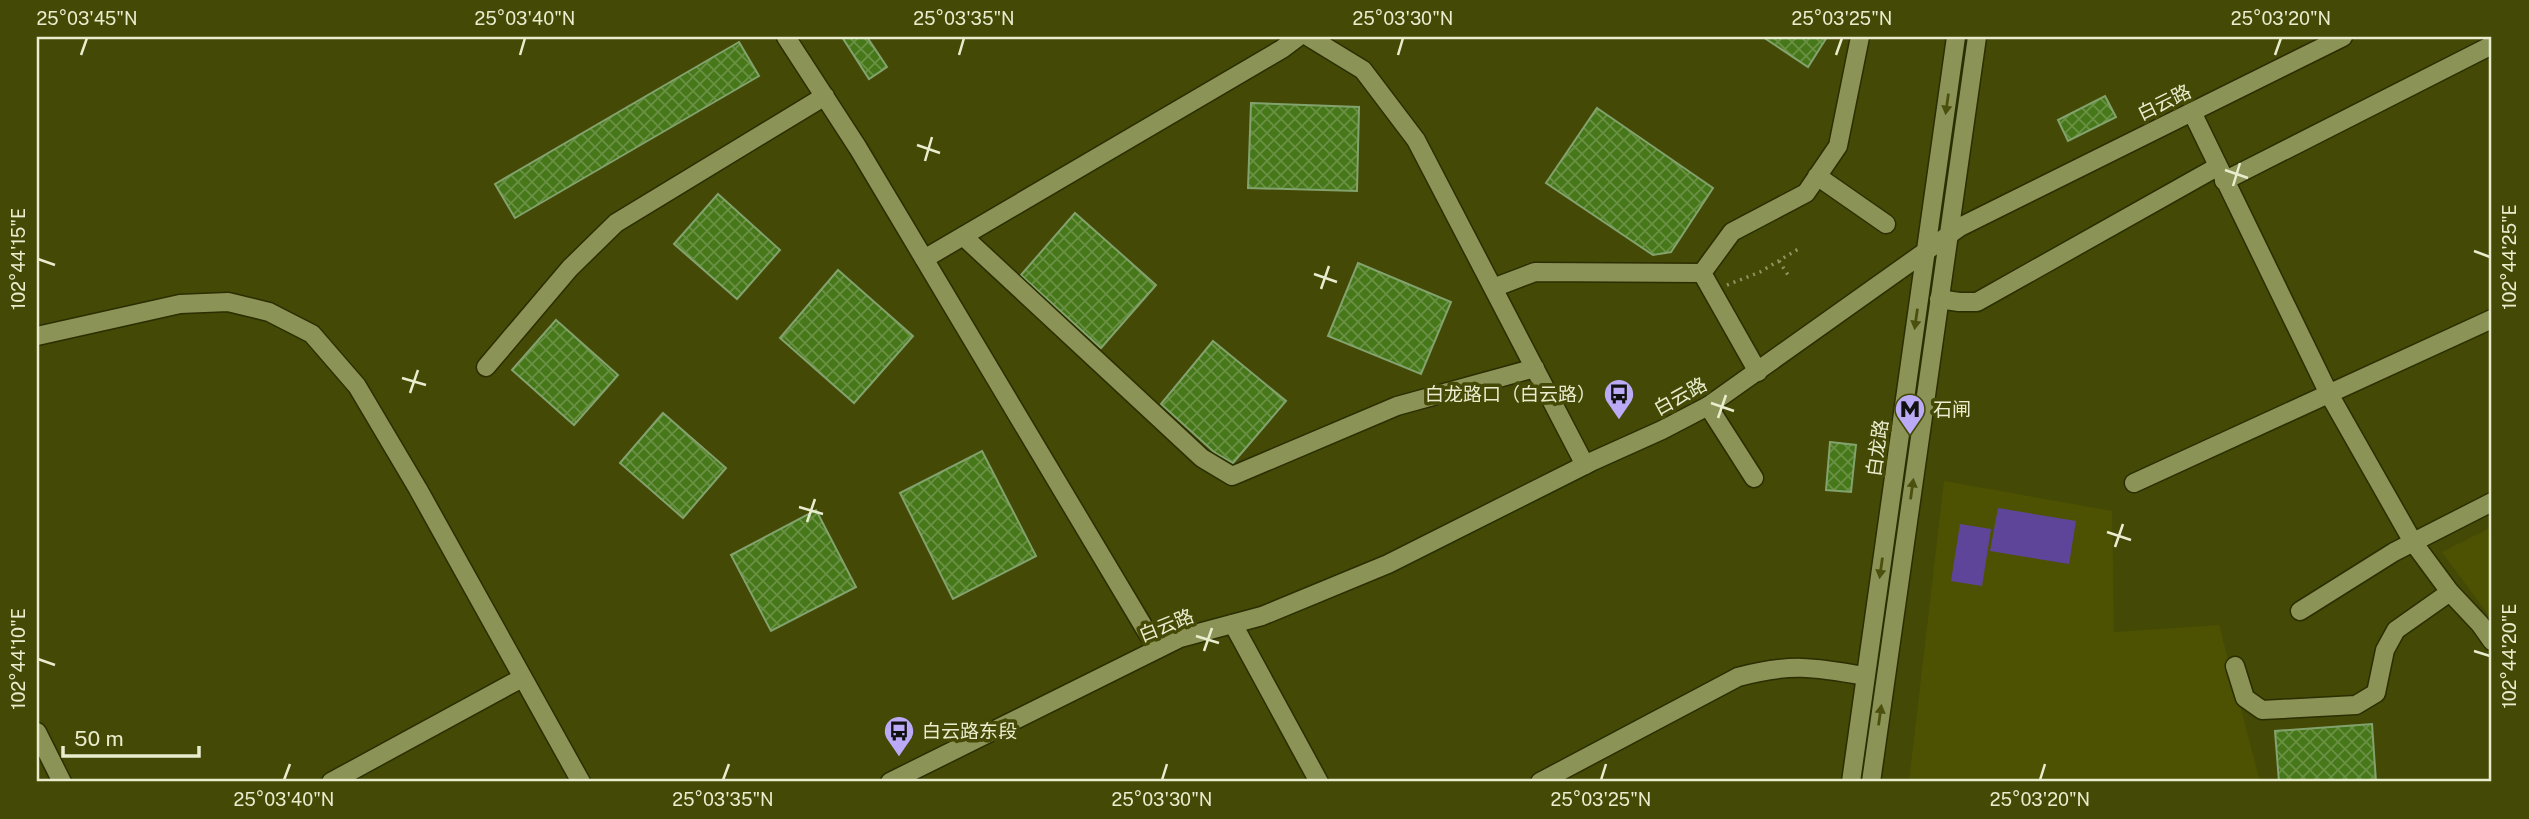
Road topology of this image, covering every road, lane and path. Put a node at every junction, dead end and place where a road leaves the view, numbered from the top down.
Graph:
1 (786, 37) edge
2 (1298, 37) edge
3 (1310, 37) edge
4 (1860, 37) edge
5 (1956, 37) edge
6 (1977, 37) edge
7 (2343, 37) edge
8 (2492, 45) edge
9 (825, 96) junction
10 (2192, 112) junction
11 (2221, 174) junction
12 (1817, 176) junction
13 (1886, 224) dead end
14 (963, 236) junction
15 (1948, 236) junction
16 (1800, 248) dead end
17 (1926, 251) junction
18 (924, 259) junction
19 (1779, 261) junction
20 (1702, 273) junction
21 (1788, 275) dead end
22 (1493, 288) junction
23 (1712, 292) junction
24 (1939, 299) junction
25 (2492, 319) edge
26 (37, 336) edge
27 (486, 367) dead end
28 (1535, 368) junction
29 (1758, 372) junction
30 (2329, 394) junction
31 (1708, 406) junction
32 (1585, 465) junction
33 (1754, 478) dead end
34 (2134, 483) dead end
35 (2492, 502) edge
36 (2413, 542) junction
37 (2450, 592) junction
38 (2300, 611) dead end
39 (1233, 624) junction
40 (2492, 641) edge
41 (1157, 649) junction
42 (2235, 666) dead end
43 (1865, 676) junction
44 (522, 678) junction
45 (37, 732) edge
46 (42, 755) edge
47 (62, 782) edge
48 (331, 782) edge
49 (581, 782) edge
50 (890, 782) edge
51 (1319, 782) edge
52 (1540, 782) edge
53 (1850, 782) edge
54 (1871, 782) edge

1 - 9 street
2 - 14 street
3 - 22 street
4 - 12 street
5 -> 17 street, 白龙路
6 - 15 street, 白龙路
7 - 10 street, 白云路
8 - 11 street
9 - 18 street
9 - 27 street
10 - 11 street
10 - 15 street, 白云路
11 - 24 street
11 - 30 street
12 - 13 street
12 - 20 street
14 - 18 street
14 - 28 street
15 - 17 street, 白云路
15 - 24 street, 白龙路
16 - 19 path
17 - 29 street, 白云路
17 -> 43 street, 白龙路
18 - 41 street
19 - 21 path
19 - 23 path
20 - 22 street
20 - 23 street
22 - 28 street
23 - 29 street
54 -> 24 street, 白龙路
25 - 30 street
26 - 44 street
28 - 32 street
29 - 31 street, 白云路
30 - 34 street
30 - 36 street
31 - 32 street, 白云路
31 - 33 street
32 - 39 street, 白云路
35 - 36 street
36 - 37 street
36 - 38 street
37 - 40 street
37 - 42 street
39 - 41 street, 白云路
39 - 51 street
41 - 50 street, 白云路
43 - 52 street
43 - 53 street, 白龙路
44 - 48 street
44 - 49 street
45 - 46 street
46 - 47 street

